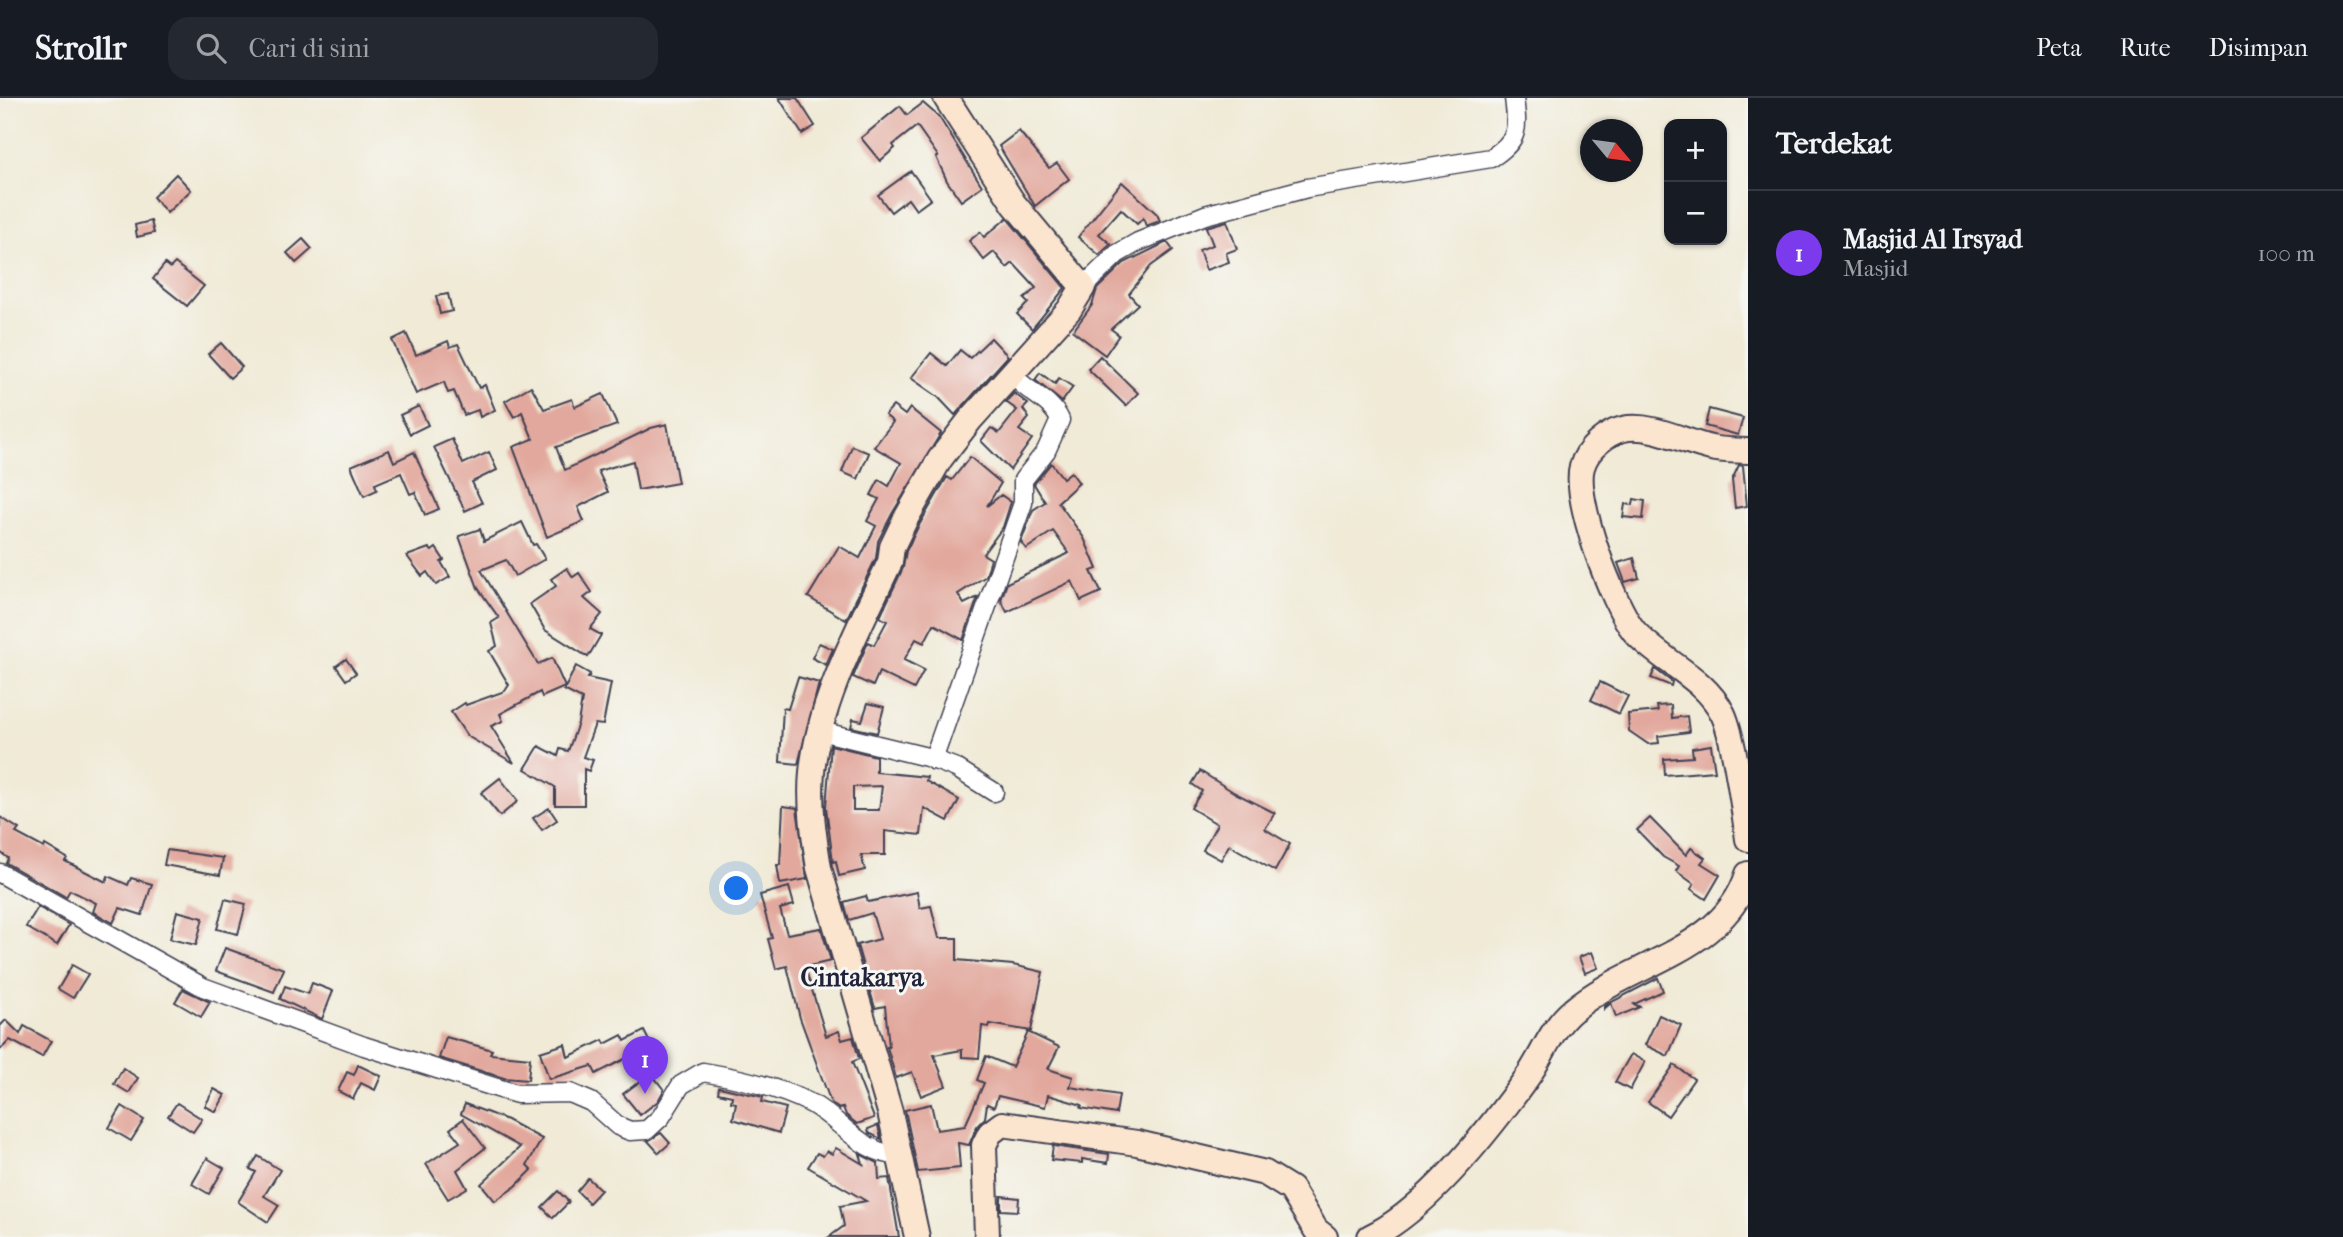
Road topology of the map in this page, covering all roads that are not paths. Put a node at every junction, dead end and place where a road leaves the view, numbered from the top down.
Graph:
1 (946, 98) edge
2 (1514, 98) edge
3 (1083, 287) junction
4 (1012, 374) junction
5 (1748, 452) edge
6 (820, 731) junction
7 (933, 760) junction
8 (994, 792) dead end
9 (1748, 839) edge
10 (0, 873) edge
11 (1748, 874) edge
12 (899, 1155) junction
13 (917, 1237) edge
14 (987, 1237) edge
15 (1325, 1237) edge
16 (1370, 1237) edge

1 - 3 main road
2 - 3 street
3 - 4 main road
4 - 6 main road
4 - 7 street
5 - 9 main road
6 - 7 street
6 - 12 main road
7 - 8 street
10 - 12 street
11 - 16 main road
12 - 13 main road
14 - 15 main road

